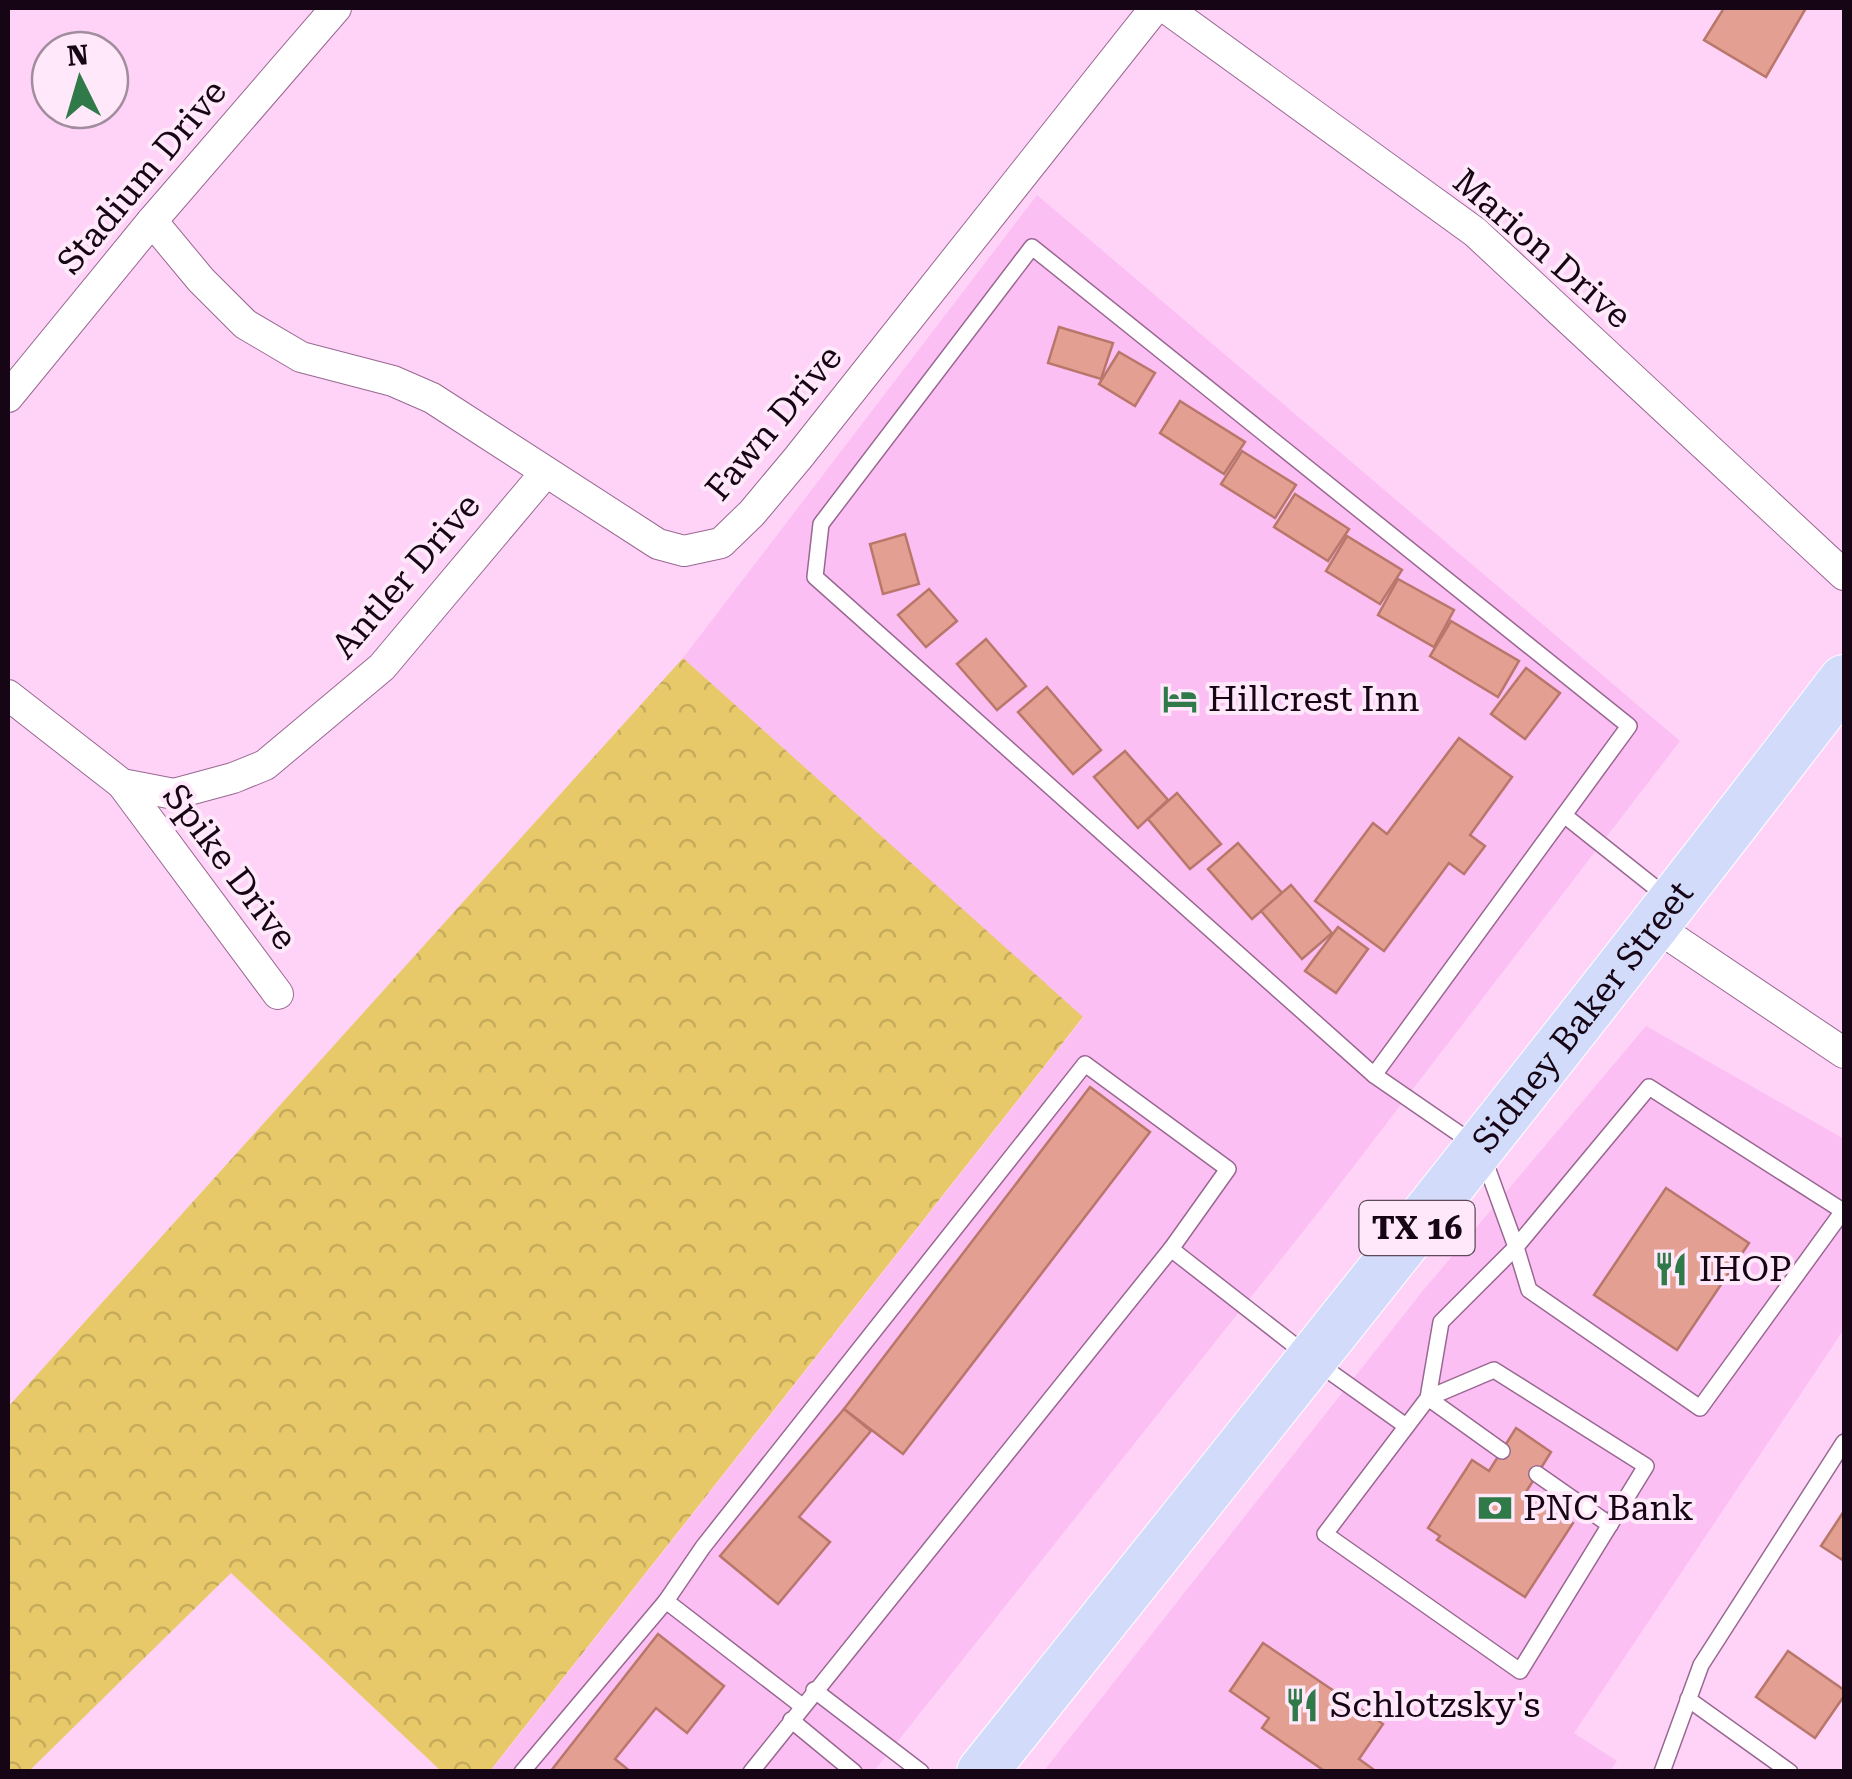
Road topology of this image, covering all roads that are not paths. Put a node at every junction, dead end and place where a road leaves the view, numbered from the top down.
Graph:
1 (336, 8) edge
2 (1155, 8) edge
3 (1166, 8) edge
4 (152, 220) junction
5 (8, 397) edge
6 (545, 473) junction
7 (1844, 575) edge
8 (1844, 680) edge
9 (8, 695) edge
10 (122, 784) junction
11 (1564, 816) junction
12 (1664, 914) junction
13 (278, 994) dead end
14 (1844, 1053) edge
15 (1374, 1075) junction
16 (1480, 1148) junction
17 (1844, 1210) edge
18 (1516, 1246) junction
19 (1171, 1249) junction
20 (1312, 1360) junction
21 (1428, 1398) junction
22 (1406, 1426) junction
23 (1844, 1442) edge
24 (1502, 1451) dead end
25 (1537, 1474) dead end
26 (1610, 1525) junction
27 (666, 1602) junction
28 (814, 1690) junction
29 (1688, 1699) junction
30 (802, 1706) junction
31 (791, 1720) junction
32 (522, 1772) edge
33 (750, 1772) edge
34 (854, 1772) edge
35 (921, 1772) edge
36 (982, 1772) edge
37 (1662, 1772) edge
38 (1790, 1772) edge

1 - 4 street, Stadium Drive
2 - 6 street, Fawn Drive
3 - 7 street, Marion Drive
4 - 5 street, Stadium Drive
4 - 6 street, Fawn Drive
6 - 10 street, Antler Drive
8 - 12 main road, Sidney Baker Street / TX 16
9 - 10 street, Antler Drive
10 - 13 street, Spike Drive
11 - 12 lane
11 - 15 lane
11 - 15 lane
12 - 14 street
12 - 16 main road, Sidney Baker Street / TX 16
15 - 16 lane
16 - 18 lane
16 - 20 main road, Sidney Baker Street / TX 16
17 - 18 lane
17 - 18 lane
18 - 21 lane
19 - 20 lane
19 - 27 lane
19 - 28 lane
20 - 22 lane
20 - 36 main road, Sidney Baker Street / TX 16
21 - 22 lane
21 - 24 lane
21 - 26 lane
22 - 26 lane
23 - 29 lane
25 - 26 lane
27 - 30 lane
27 - 32 lane
28 - 30 lane
28 - 35 lane
29 - 37 lane
29 - 38 lane
30 - 31 lane
31 - 33 lane
31 - 34 lane

